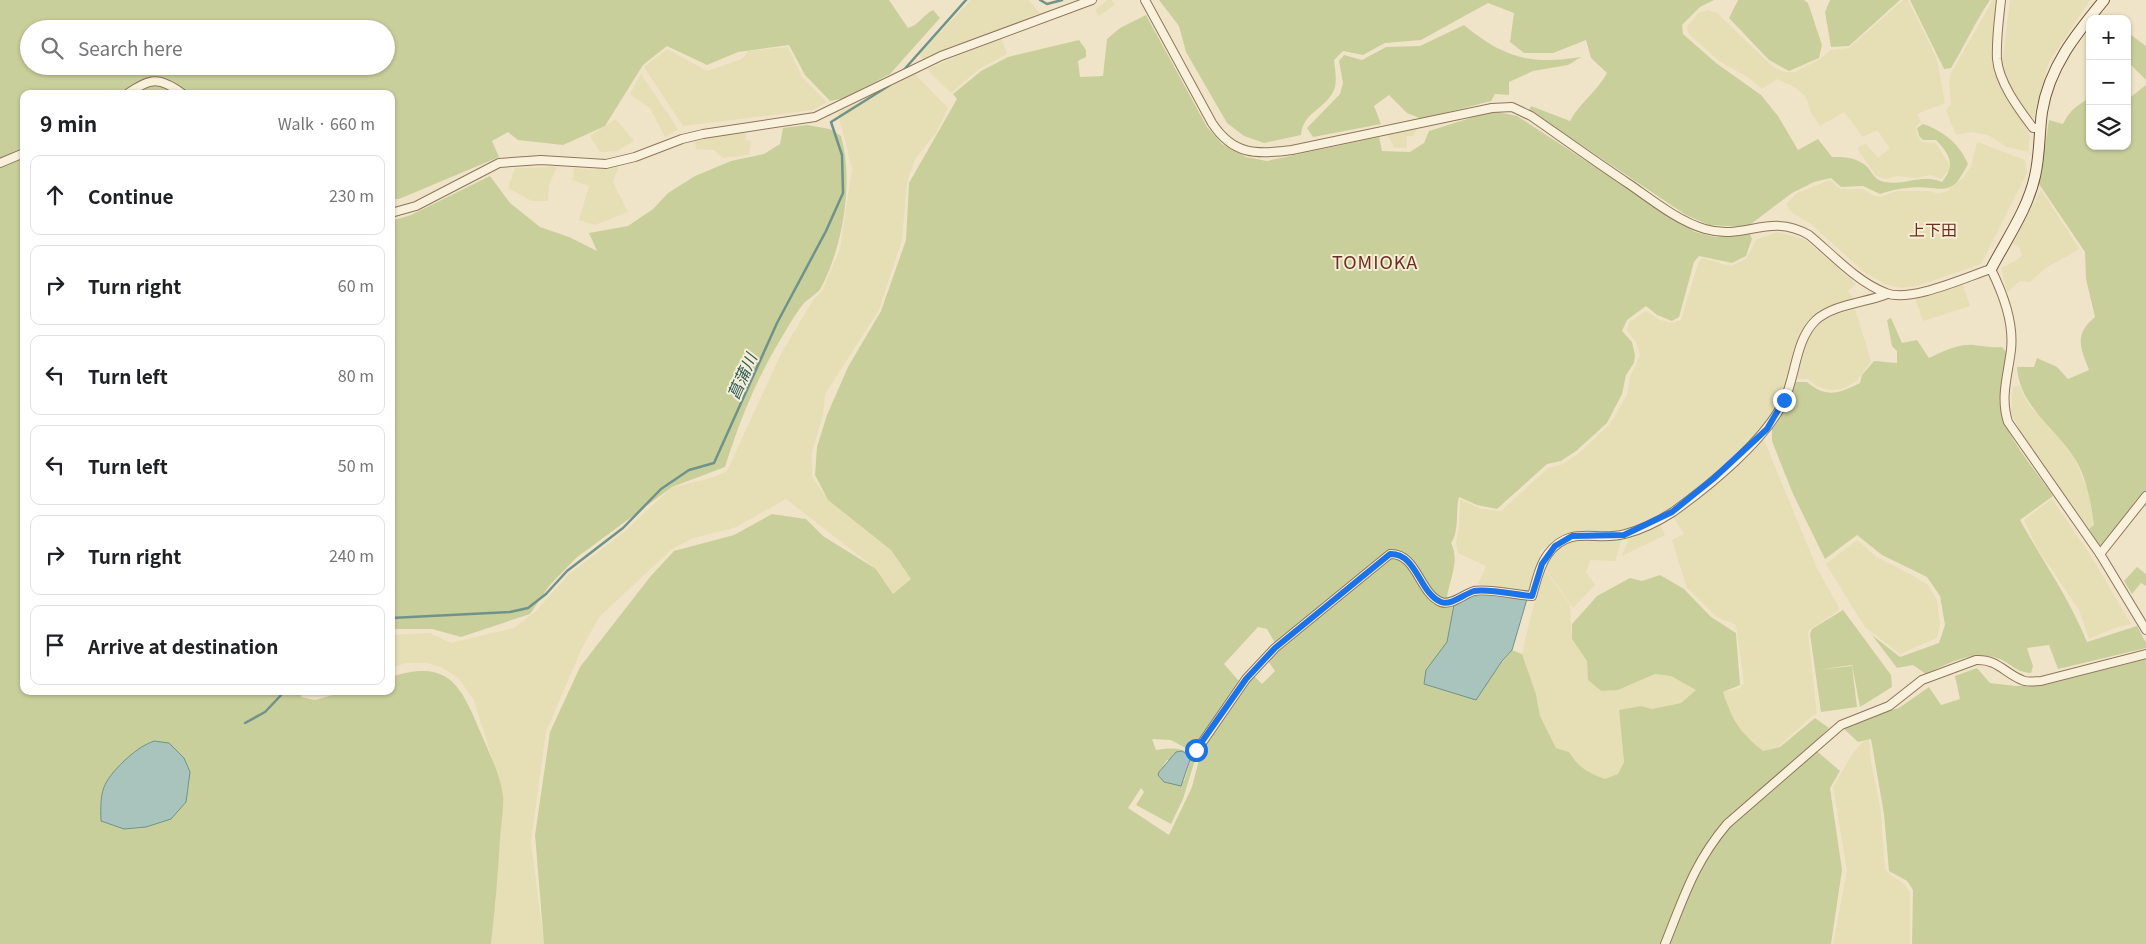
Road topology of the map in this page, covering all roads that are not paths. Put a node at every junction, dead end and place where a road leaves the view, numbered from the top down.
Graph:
1 (1092, 0) edge
2 (1145, 0) edge
3 (2001, 0) edge
4 (2104, 0) edge
5 (133, 90) edge
6 (177, 90) edge
7 (2041, 128) junction
8 (20, 155) edge
9 (0, 163) edge
10 (395, 212) edge
11 (1990, 269) junction
12 (1886, 294) junction
13 (2146, 496) edge
14 (2100, 554) junction
15 (2145, 626) edge
16 (2146, 654) edge
17 (1196, 750) dead end
18 (1665, 944) edge

1 - 10 street
2 - 12 street
3 - 7 street
4 - 7 street
5 - 6 street
7 - 11 street
8 - 9 street
11 - 12 street
11 - 14 street
12 - 17 street
13 - 14 street
14 - 15 street
16 - 18 street

